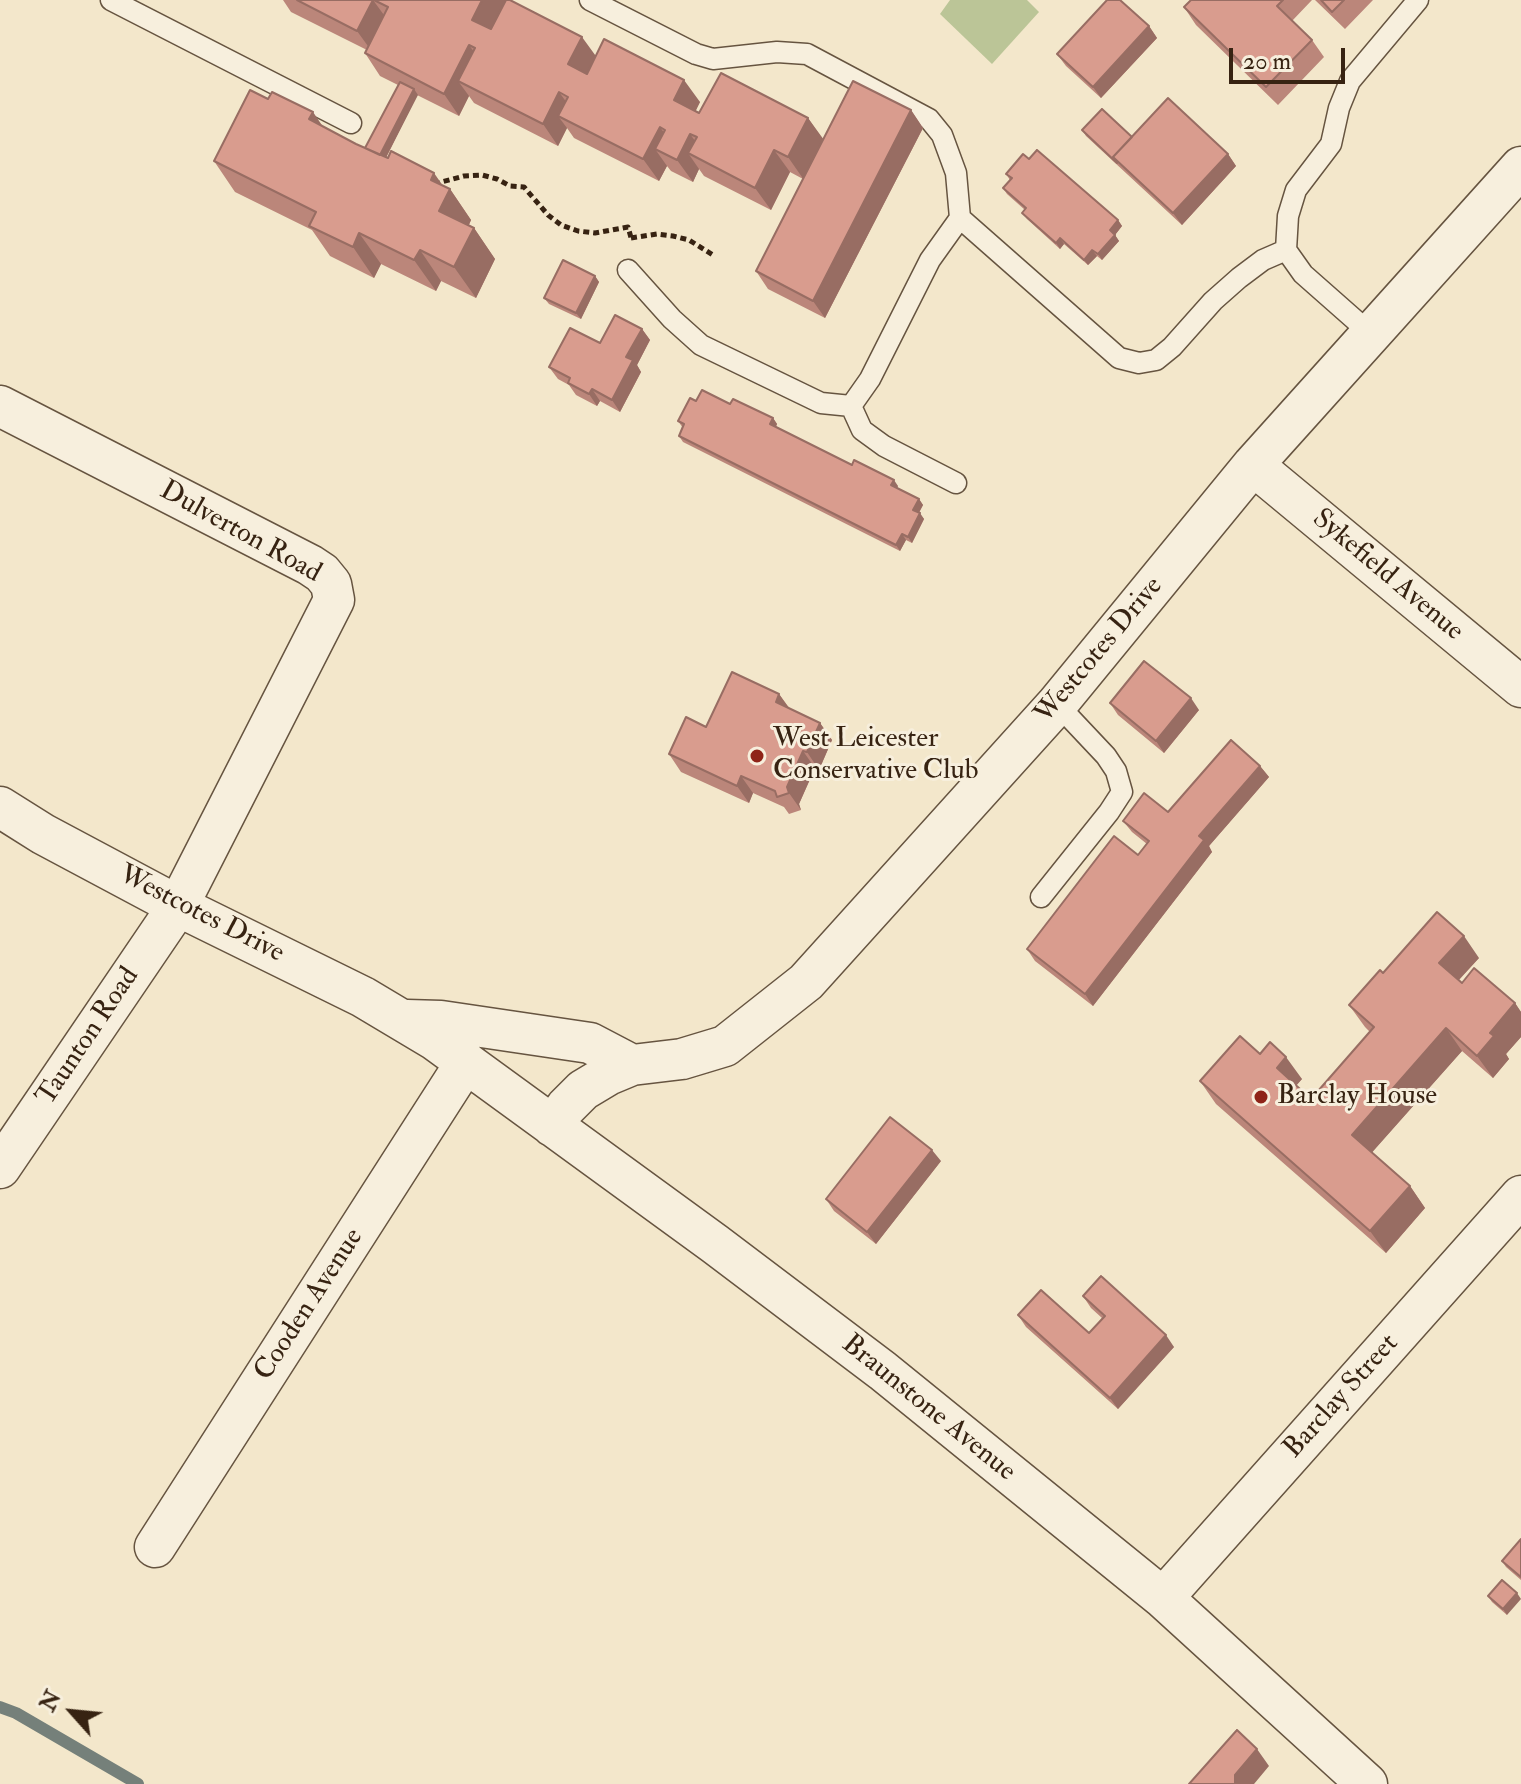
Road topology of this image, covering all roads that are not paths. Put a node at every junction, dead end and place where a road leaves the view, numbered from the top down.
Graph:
1 (111, 0) edge
2 (590, 0) edge
3 (1418, 0) edge
4 (351, 123) dead end
5 (1521, 167) edge
6 (960, 218) junction
7 (1286, 250) junction
8 (628, 270) road end
9 (1371, 334) junction
10 (0, 406) edge
11 (851, 406) junction
12 (1253, 465) junction
13 (956, 483) dead end
14 (1521, 687) edge
15 (1057, 704) junction
16 (0, 807) edge
17 (1041, 897) dead end
18 (178, 906) junction
19 (403, 1020) junction
20 (466, 1062) junction
21 (632, 1065) junction
22 (552, 1126) junction
23 (0, 1168) edge
24 (1521, 1196) edge
25 (155, 1547) dead end
26 (1163, 1598) junction
27 (1367, 1784) edge

1 - 4 lane
2 - 6 lane
3 - 7 lane
5 - 9 street, Westcotes Drive
6 - 7 lane
6 - 11 lane
7 - 9 lane
8 - 11 lane
9 - 12 street, Westcotes Drive
10 - 18 street, Dulverton Road
11 - 13 lane
12 - 14 street, Sykefield Avenue
12 - 15 street, Westcotes Drive
15 - 17 lane
15 - 21 street, Westcotes Drive
16 - 18 street, Westcotes Drive
18 - 19 street, Westcotes Drive
18 - 23 street, Taunton Road
19 - 20 street, Westcotes Drive
19 - 21 street, Westcotes Drive
20 - 22 street, Braunstone Avenue
20 - 25 street, Cooden Avenue
21 - 22 street, Westcotes Drive
22 - 26 street, Braunstone Avenue
24 - 26 street, Barclay Street
26 - 27 street, Braunstone Avenue

